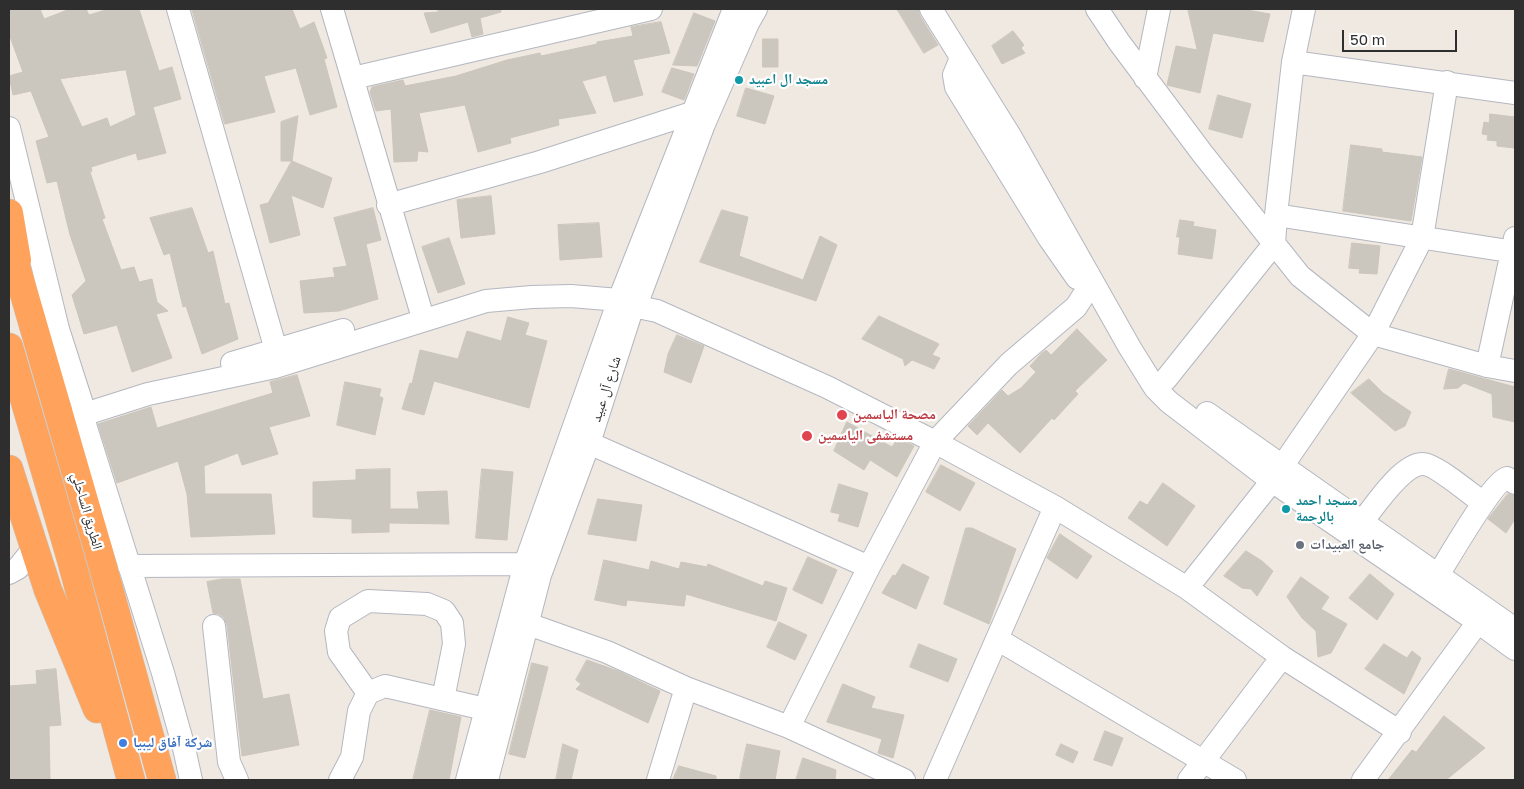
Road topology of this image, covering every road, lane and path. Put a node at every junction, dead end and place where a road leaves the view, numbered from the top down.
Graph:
1 (178, 9) edge
2 (332, 9) edge
3 (651, 9) edge
4 (931, 9) edge
5 (948, 9) edge
6 (1097, 9) edge
7 (1159, 9) edge
8 (1304, 9) edge
9 (738, 12) edge
10 (1293, 62) junction
11 (352, 78) junction
12 (1146, 78) junction
13 (1447, 82) junction
14 (1515, 93) edge
15 (692, 113) junction
16 (9, 128) edge
17 (388, 205) junction
18 (9, 214) edge
19 (1276, 215) junction
20 (1422, 238) junction
21 (9, 242) edge
22 (1274, 244) junction
23 (1515, 247) edge
24 (1090, 275) junction
25 (20, 281) junction
26 (629, 298) junction
27 (1076, 307) junction
28 (420, 308) junction
29 (1110, 310) junction
30 (1373, 334) junction
31 (9, 347) edge
32 (276, 350) junction
33 (1487, 366) junction
34 (1515, 371) edge
35 (1160, 384) junction
36 (82, 411) junction
37 (589, 442) junction
38 (935, 442) junction
39 (9, 468) edge
40 (1277, 474) junction
41 (1515, 483) edge
42 (1483, 503) junction
43 (1055, 508) junction
44 (1362, 522) junction
45 (34, 548) junction
46 (524, 564) junction
47 (130, 566) junction
48 (869, 567) junction
49 (9, 573) edge
50 (1438, 575) junction
51 (1187, 588) junction
52 (1478, 622) junction
53 (528, 624) junction
54 (214, 626) dead end
55 (1515, 629) edge
56 (997, 639) junction
57 (1515, 649) edge
58 (1282, 657) junction
59 (686, 688) junction
60 (368, 693) junction
61 (442, 699) junction
62 (486, 709) junction
63 (789, 727) junction
64 (1400, 732) junction
65 (1204, 761) junction
66 (131, 780) edge
67 (162, 780) edge
68 (191, 780) edge
69 (237, 780) edge
70 (340, 780) edge
71 (467, 780) edge
72 (487, 780) edge
73 (658, 780) edge
74 (904, 780) edge
75 (935, 780) edge
76 (1189, 780) edge
77 (1235, 780) edge
78 (1363, 780) edge

1 - 32 street
2 - 11 street
3 - 11 street
4 - 24 street
5 - 35 street
6 - 12 street
7 - 12 street
8 - 10 street
9 - 15 street, شارع آل عبيد
9 - 26 street, شارع آل عبيد
10 - 13 street
10 - 19 street
11 - 17 street
12 - 22 street
13 - 14 street
13 - 20 street
15 - 17 street
15 - 26 street, شارع آل عبيد
16 - 36 street
17 - 28 street
18 - 25 highway
19 - 20 street
19 - 22 street
20 - 23 street
20 - 30 street
21 - 25 highway, الطريق الساحلي
22 - 30 street
22 - 35 street
23 - 33 street
24 - 27 street
24 - 29 street
25 - 67 highway, الطريق الساحلي
26 - 28 street
26 - 36 street
26 - 37 street, شارع آل عبيد
26 - 38 street
26 - 46 street, شارع آل عبيد
27 - 29 street
27 - 38 street
28 - 32 street
29 - 35 street
30 - 33 street
30 - 40 street
31 - 66 highway, الطريق الساحلي
32 - 36 street
33 - 34 street
35 - 40 street
36 - 47 street
37 - 48 street
37 - 53 street, شارع آل عبيد
38 - 43 street
38 - 48 street
39 - 45 highway
40 - 44 street
40 - 51 street
40 - 52 street
41 - 42 street
42 - 44 street
42 - 50 street
43 - 51 street
43 - 56 street
44 - 50 street
45 - 49 street
45 - 66 highway
46 - 47 street
46 - 62 street, شارع آل عبيد
47 - 68 street
48 - 63 street
50 - 55 street
51 - 58 street
52 - 57 street
52 - 64 street
53 - 59 street
53 - 72 street, شارع آل عبيد
54 - 69 street
56 - 65 street
56 - 75 street
58 - 64 street
58 - 65 street
59 - 63 street
59 - 73 street
60 - 61 street
60 - 61 street
60 - 70 street
61 - 62 street
62 - 71 street, شارع آل عبيد
63 - 74 street
64 - 78 street
65 - 76 street
65 - 77 street

